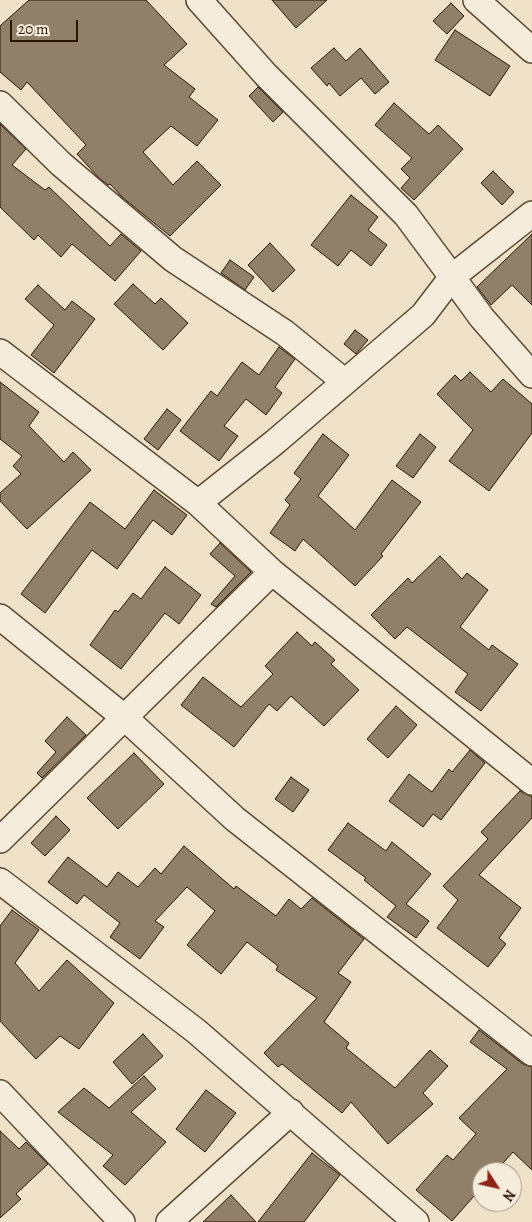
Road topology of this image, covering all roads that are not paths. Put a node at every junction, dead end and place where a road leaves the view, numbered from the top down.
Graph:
1 (198, 0) edge
2 (476, 0) edge
3 (532, 50) edge
4 (0, 104) edge
5 (532, 214) edge
6 (452, 277) junction
7 (0, 352) edge
8 (532, 375) edge
9 (345, 382) junction
10 (198, 503) junction
11 (272, 572) junction
12 (0, 617) edge
13 (126, 718) junction
14 (532, 782) edge
15 (0, 840) edge
16 (0, 881) edge
17 (532, 1053) edge
18 (0, 1093) edge
19 (291, 1112) junction
20 (122, 1222) edge
21 (169, 1222) edge
22 (416, 1222) edge

1 - 6 street
2 - 3 street
4 - 9 street
5 - 6 street
6 - 8 street
6 - 9 street
7 - 10 street
9 - 10 street
10 - 11 street
11 - 13 street
11 - 14 street
12 - 13 street
13 - 15 street
13 - 17 street
16 - 19 street
18 - 20 street
19 - 21 street
19 - 22 street

